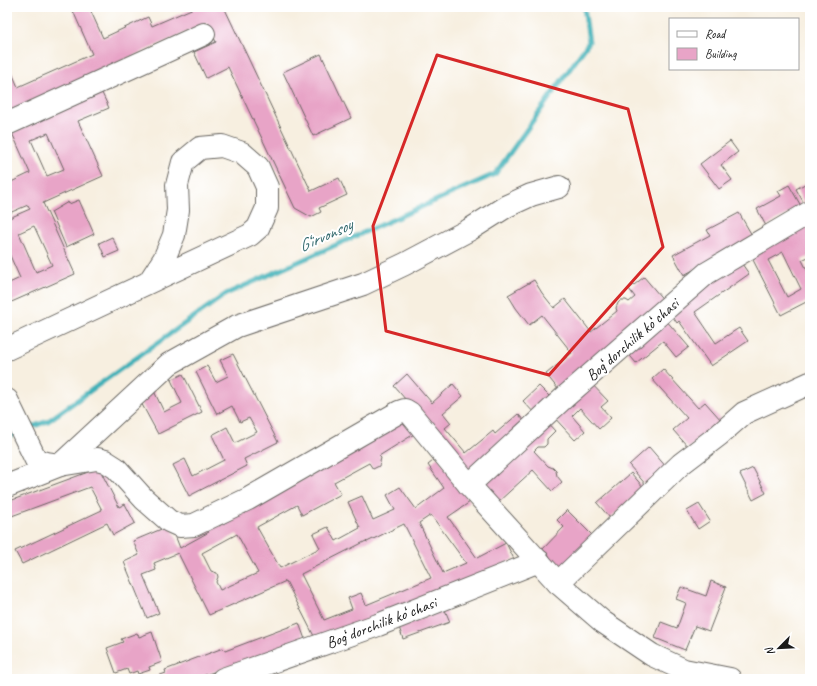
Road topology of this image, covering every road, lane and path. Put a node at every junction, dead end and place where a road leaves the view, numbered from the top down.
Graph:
1 (204, 34) dead end
2 (7, 124) edge
3 (558, 187) dead end
4 (810, 212) edge
5 (149, 282) junction
6 (7, 348) edge
7 (810, 383) edge
8 (10, 407) edge
9 (60, 465) junction
10 (469, 485) junction
11 (7, 486) edge
12 (539, 561) junction
13 (558, 583) junction
14 (684, 670) junction
15 (223, 679) edge
16 (662, 679) edge
17 (730, 679) edge

1 - 2 street
3 - 9 street
4 - 10 street, Bogʻdorchilik koʻchasi
5 - 5 street
5 - 6 street
7 - 13 street
8 - 9 street
9 - 10 street
9 - 11 street
10 - 12 street
12 - 13 street
12 - 15 street, Bogʻdorchilik koʻchasi
13 - 14 street
14 - 16 street
14 - 17 street

